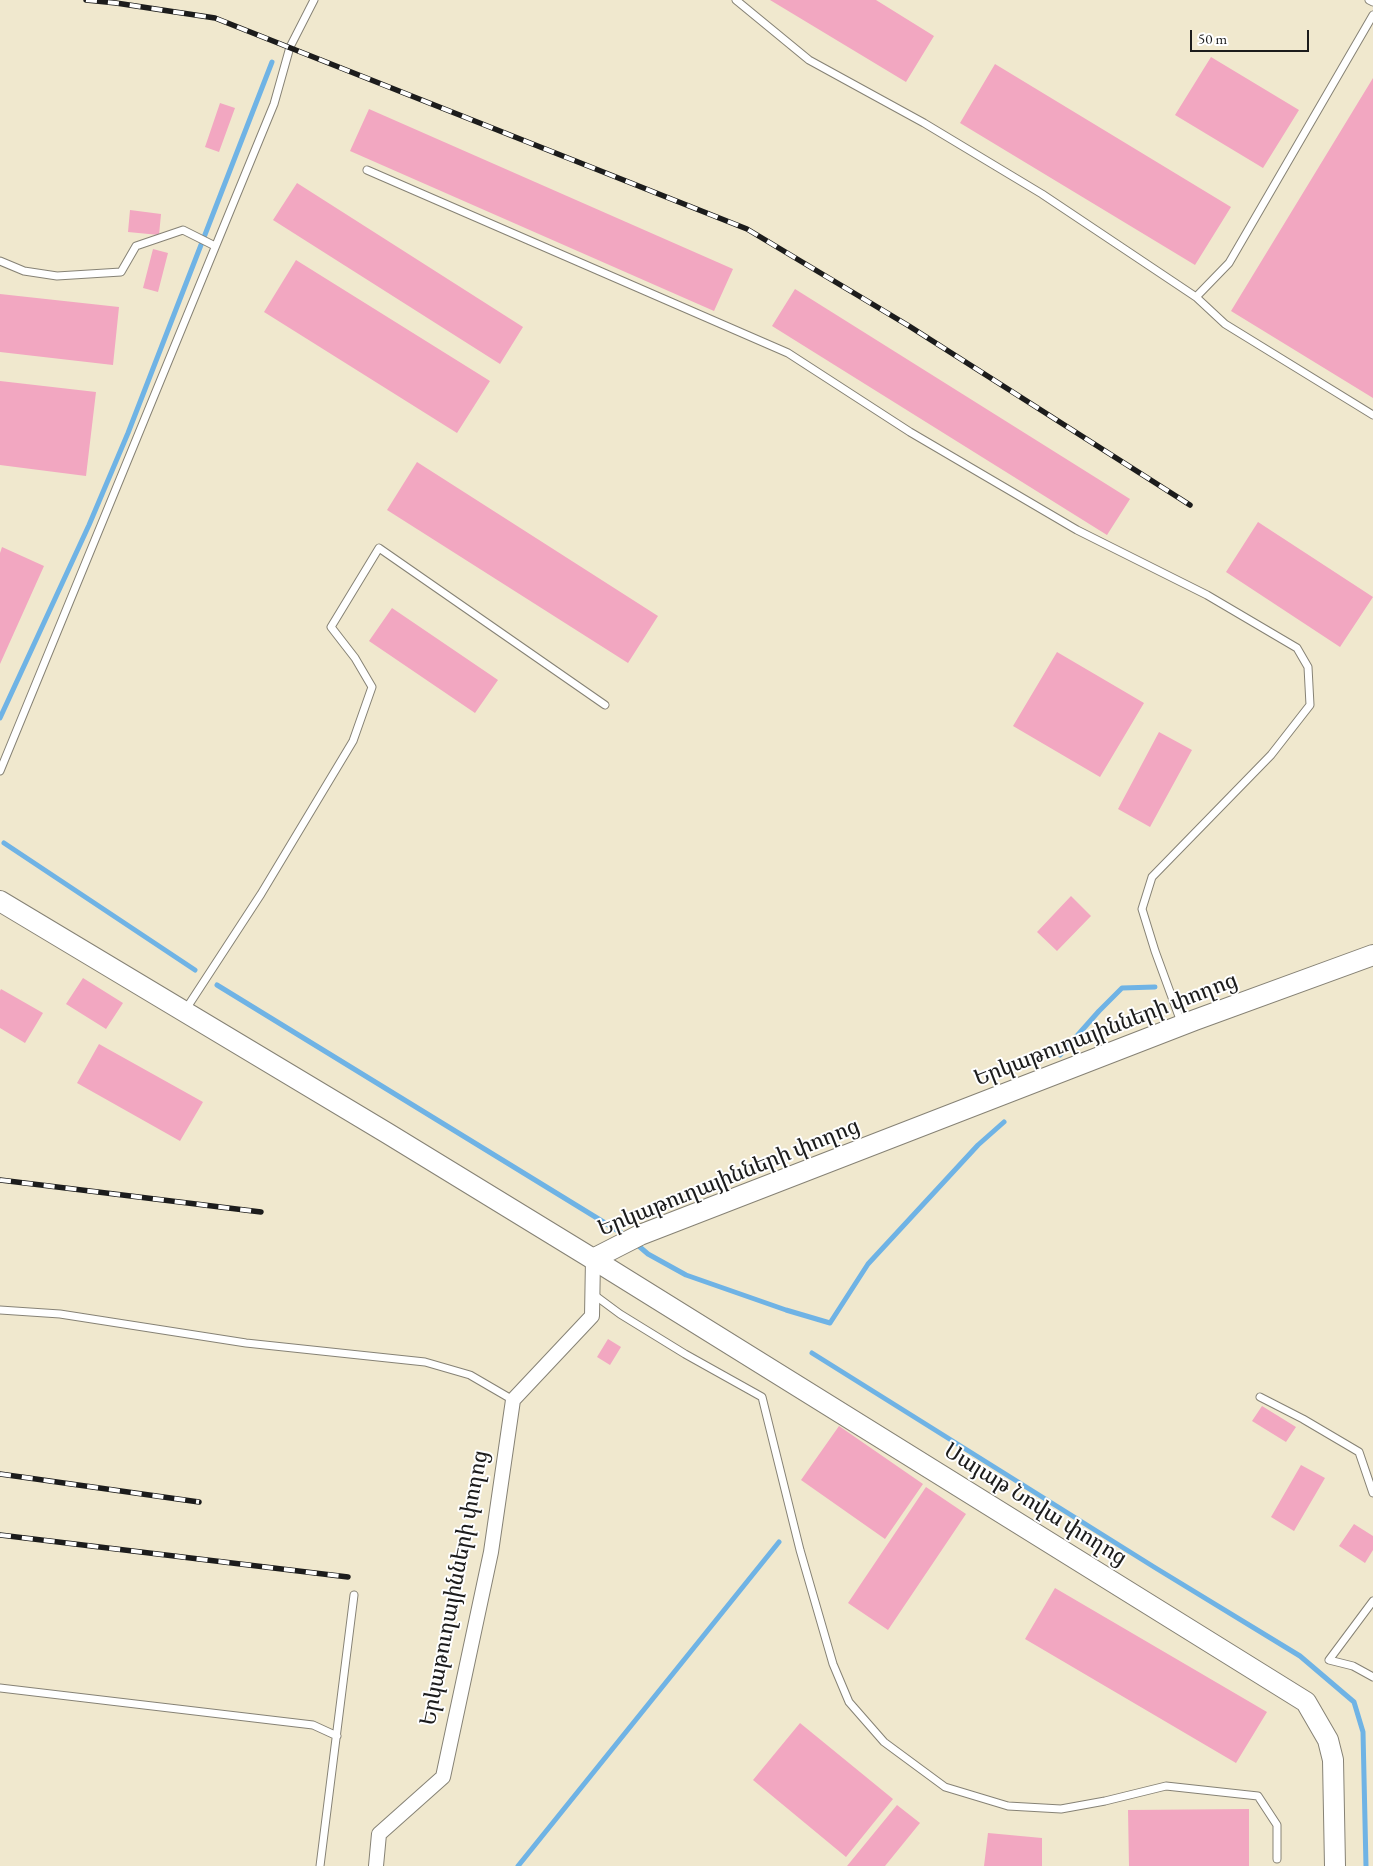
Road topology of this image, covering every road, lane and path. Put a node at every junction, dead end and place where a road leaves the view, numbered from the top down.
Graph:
1 (314, 0) edge
2 (736, 0) edge
3 (1369, 0) edge
4 (1373, 2) edge
5 (1373, 15) edge
6 (367, 170) dead end
7 (212, 245) junction
8 (0, 261) edge
9 (1196, 297) junction
10 (1373, 415) edge
11 (605, 705) dead end
12 (0, 771) edge
13 (0, 901) edge
14 (1373, 956) edge
15 (184, 1012) junction
16 (1182, 1025) junction
17 (593, 1259) junction
18 (592, 1294) junction
19 (0, 1310) edge
20 (1260, 1397) dead end
21 (512, 1400) junction
22 (1373, 1493) edge
23 (354, 1595) dead end
24 (1373, 1602) edge
25 (1373, 1677) edge
26 (0, 1688) edge
27 (337, 1736) junction
28 (1278, 1860) dead end
29 (320, 1866) edge
30 (376, 1866) edge
31 (1335, 1866) edge

1 - 7 lane
2 - 9 lane
3 - 4 lane
5 - 9 lane
6 - 16 lane
7 - 8 lane
7 - 12 lane
9 - 10 lane
11 - 15 lane
13 - 15 main road, Սայաթ Նովա փողոց
14 - 16 main road, Երկաթուղայինների փողոց
15 - 17 main road, Սայաթ Նովա փողոց
16 - 17 main road, Երկաթուղայինների փողոց
17 - 18 street, Երկաթուղայինների փողոց
17 - 31 main road, Սայաթ Նովա փողոց
18 - 21 street, Երկաթուղայինների փողոց
18 - 28 lane
19 - 21 lane
20 - 22 lane
21 - 30 street, Երկաթուղայինների փողոց
23 - 27 lane
24 - 25 lane
26 - 27 lane
27 - 29 lane

